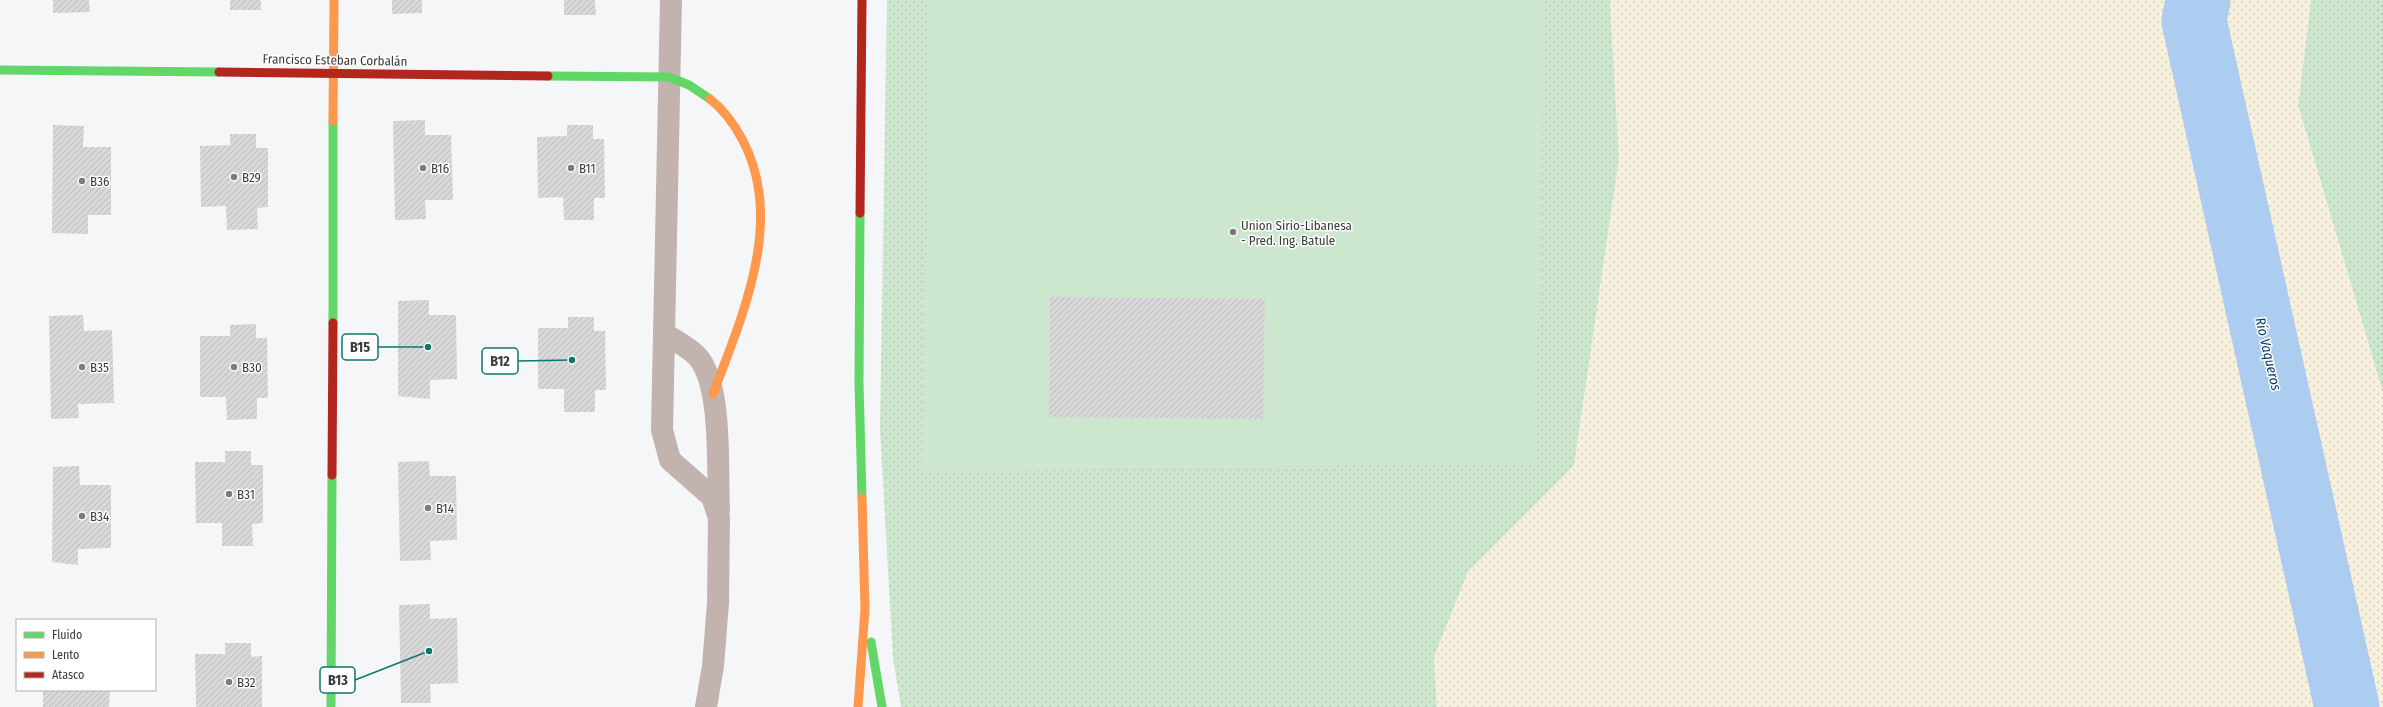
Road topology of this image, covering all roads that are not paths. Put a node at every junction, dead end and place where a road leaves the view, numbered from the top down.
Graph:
1 (334, 0) edge
2 (671, 0) edge
3 (862, 0) edge
4 (0, 70) edge
5 (334, 73) junction
6 (669, 77) junction
7 (664, 333) junction
8 (713, 394) junction
9 (719, 518) junction
10 (865, 609) junction
11 (331, 707) edge
12 (706, 707) edge
13 (858, 707) edge
14 (882, 707) edge

1 - 5 street
2 - 6 street
3 - 10 street
4 - 5 street, Francisco Esteban Corbalán
5 - 6 street, Francisco Esteban Corbalán
5 - 11 street
6 - 7 street
6 - 8 street, Francisco Esteban Corbalán
7 - 8 street
7 - 9 street
8 - 9 street
9 - 12 street
10 - 13 street
10 - 14 street

